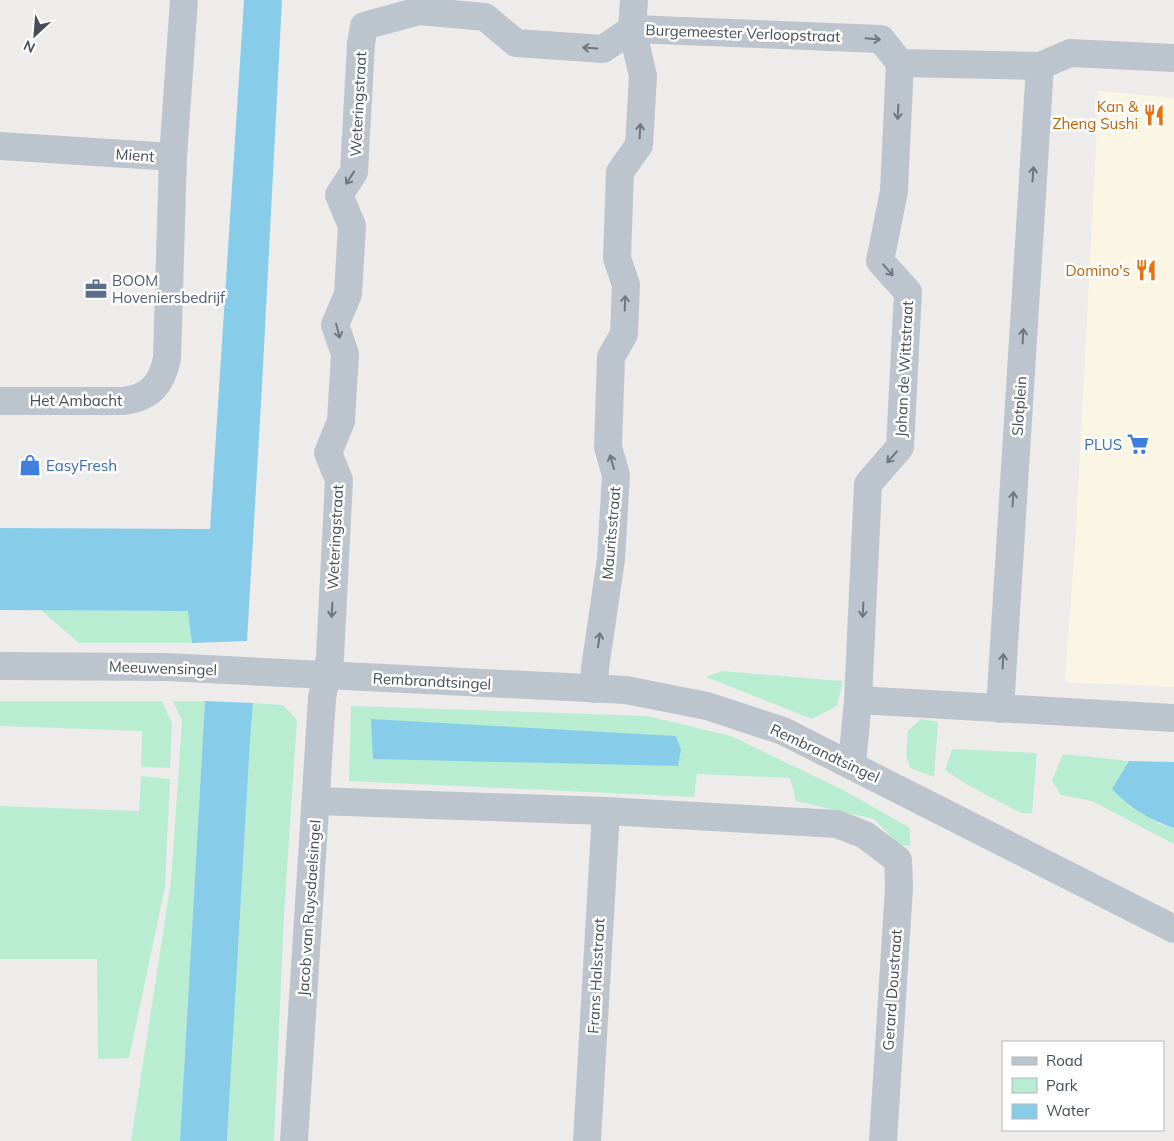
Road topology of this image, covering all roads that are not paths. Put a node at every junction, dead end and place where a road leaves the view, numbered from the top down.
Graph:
1 (184, 0) edge
2 (634, 0) edge
3 (420, 6) edge
4 (364, 26) joint
5 (632, 29) junction
6 (1174, 58) edge
7 (900, 63) junction
8 (1040, 66) junction
9 (0, 146) edge
10 (173, 157) junction
11 (0, 400) edge
12 (0, 666) edge
13 (326, 675) junction
14 (594, 689) junction
15 (858, 700) junction
16 (1000, 709) junction
17 (1174, 718) edge
18 (852, 764) junction
19 (316, 801) junction
20 (606, 811) junction
21 (1174, 929) edge
22 (294, 1141) edge
23 (587, 1141) edge
24 (883, 1141) edge

1 - 10 street, Mient
2 - 5 street, Mauritsstraat
3 - 4 street, Burgemeester Verloopstraat
5 -> 3 street, Burgemeester Verloopstraat
4 -> 13 street, Weteringstraat
5 -> 7 street, Burgemeester Verloopstraat
14 -> 5 street, Mauritsstraat
6 - 8 street
7 - 8 street
7 -> 15 street, Johan de Wittstraat
16 -> 8 street, Slotplein
9 - 10 street, Mient
10 - 11 street, Het Ambacht
12 - 13 street, Meeuwensingel
13 - 14 street, Rembrandtsingel
13 - 19 street, Jacob van Ruysdaelsingel
14 - 18 street, Rembrandtsingel
15 - 16 street
15 - 18 street, Johan de Wittstraat
16 - 17 street
18 - 21 street, Rembrandtsingel
19 - 20 street
19 - 22 street, Jacob van Ruysdaelsingel
20 - 23 street, Frans Halsstraat
20 - 24 street, Gerard Doustraat

